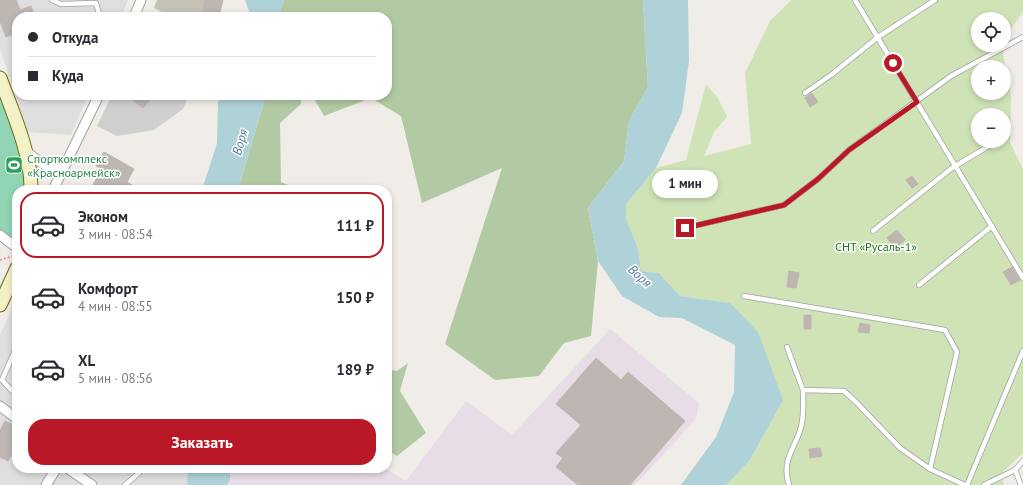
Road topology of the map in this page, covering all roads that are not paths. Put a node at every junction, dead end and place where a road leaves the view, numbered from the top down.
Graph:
1 (52, 0) edge
2 (141, 0) edge
3 (855, 0) edge
4 (935, 0) edge
5 (96, 1) edge
6 (99, 12) edge
7 (136, 12) edge
8 (878, 37) junction
9 (1023, 37) edge
10 (0, 78) edge
11 (805, 93) dead end
12 (96, 100) edge
13 (917, 102) junction
14 (985, 148) edge
15 (24, 149) junction
16 (68, 159) junction
17 (31, 185) edge
18 (55, 185) edge
19 (992, 226) junction
20 (685, 228) dead end
21 (873, 231) dead end
22 (0, 235) edge
23 (12, 244) edge
24 (1023, 278) edge
25 (12, 279) edge
26 (919, 285) dead end
27 (744, 296) dead end
28 (0, 305) edge
29 (787, 347) dead end
30 (1023, 352) edge
31 (12, 357) edge
32 (803, 390) junction
33 (12, 391) edge
34 (0, 406) edge
35 (12, 415) edge
36 (1023, 461) edge
37 (930, 469) junction
38 (1015, 470) junction
39 (54, 473) edge
40 (74, 473) edge
41 (139, 473) edge
42 (46, 485) edge
43 (92, 485) edge
44 (125, 485) edge
45 (789, 485) edge
46 (966, 485) edge
47 (984, 485) edge
48 (1021, 485) edge

1 - 5 lane
2 - 7 street
3 - 8 lane
4 - 8 lane
5 - 6 lane
8 - 11 lane
8 - 13 lane
9 - 13 lane
10 - 15 main road
12 - 16 street
13 - 19 lane
13 - 20 lane
14 - 21 lane
15 - 16 street
15 - 17 main road
16 - 18 street
19 - 24 lane
19 - 26 lane
22 - 23 street
25 - 28 main road
27 - 37 lane
29 - 32 lane
30 - 46 lane
31 - 33 lane
32 - 37 lane
32 - 45 lane
34 - 35 street
36 - 38 lane
37 - 46 lane
38 - 47 lane
38 - 48 lane
39 - 42 street
40 - 43 street
41 - 44 lane

